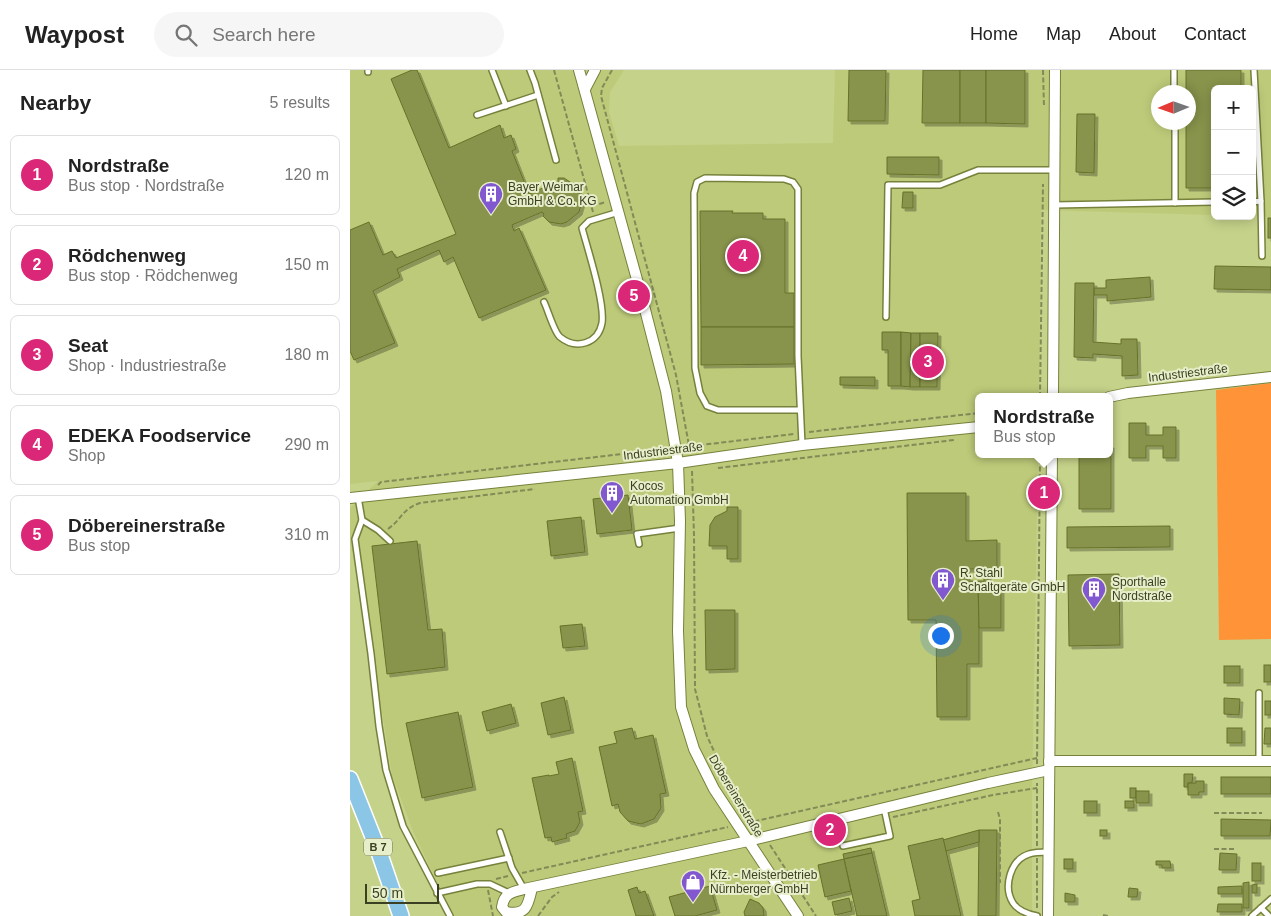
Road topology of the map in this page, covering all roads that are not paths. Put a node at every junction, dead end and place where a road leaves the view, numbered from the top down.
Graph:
1 (492, 70) edge
2 (530, 70) edge
3 (579, 70) edge
4 (595, 70) edge
5 (1055, 70) edge
6 (1174, 70) edge
7 (1254, 70) edge
8 (1174, 85) edge
9 (585, 89) junction
10 (538, 95) junction
11 (506, 106) junction
12 (477, 115) dead end
13 (1174, 130) edge
14 (556, 160) dead end
15 (1049, 170) junction
16 (1211, 202) edge
17 (1256, 202) edge
18 (1261, 202) junction
19 (1175, 203) junction
20 (1054, 205) junction
21 (620, 212) junction
22 (1262, 256) dead end
23 (544, 302) dead end
24 (886, 317) dead end
25 (1271, 377) edge
26 (1054, 393) edge
27 (1113, 396) edge
28 (800, 410) junction
29 (975, 427) edge
30 (802, 445) junction
31 (1052, 458) edge
32 (678, 468) junction
33 (354, 498) edge
34 (362, 520) junction
35 (680, 528) junction
36 (390, 541) dead end
37 (639, 544) dead end
38 (1258, 693) dead end
39 (1259, 761) junction
40 (1271, 761) edge
41 (1049, 766) junction
42 (350, 779) edge
43 (884, 808) junction
44 (500, 832) dead end
45 (748, 841) junction
46 (844, 846) dead end
47 (1048, 852) junction
48 (509, 858) junction
49 (438, 873) dead end
50 (528, 888) junction
51 (437, 893) junction
52 (508, 893) junction
53 (1271, 899) edge
54 (1261, 908) junction
55 (401, 916) edge
56 (450, 916) edge
57 (798, 916) edge
58 (1037, 916) edge
59 (1048, 916) edge
60 (1252, 916) edge
61 (1269, 916) edge

1 - 11 lane
2 - 10 lane
3 - 9 street, Döbereinerstraße
4 - 9 street
5 - 15 street
6 - 8 lane
7 - 18 lane
9 - 21 street, Döbereinerstraße
10 - 11 lane
10 - 14 lane
11 - 12 lane
13 - 19 lane
15 - 20 street
15 - 24 lane
16 - 19 lane
17 - 18 lane
18 - 22 lane
19 - 20 lane
20 - 26 street
21 - 23 lane
21 - 32 street, Döbereinerstraße
25 - 27 street, Industriestraße
28 - 28 lane
28 - 30 lane
29 - 30 street, Industriestraße
30 - 32 street, Industriestraße
31 - 41 street
32 - 33 street, Industriestraße
32 - 35 street, Döbereinerstraße
33 - 34 lane
34 - 36 lane
34 - 51 lane
35 - 37 lane
35 - 45 street, Döbereinerstraße
38 - 39 lane
39 - 40 street
39 - 41 street
41 - 43 street
41 - 47 street
42 - 55 main road, B 7
43 - 45 street
43 - 46 lane
44 - 48 lane
45 - 50 street
45 - 57 street, Döbereinerstraße
47 - 58 lane
47 - 59 street
48 - 49 lane
48 - 50 lane
50 - 52 street
50 - 52 street
51 - 52 lane
51 - 56 lane
53 - 54 lane
54 - 60 lane
54 - 61 lane

